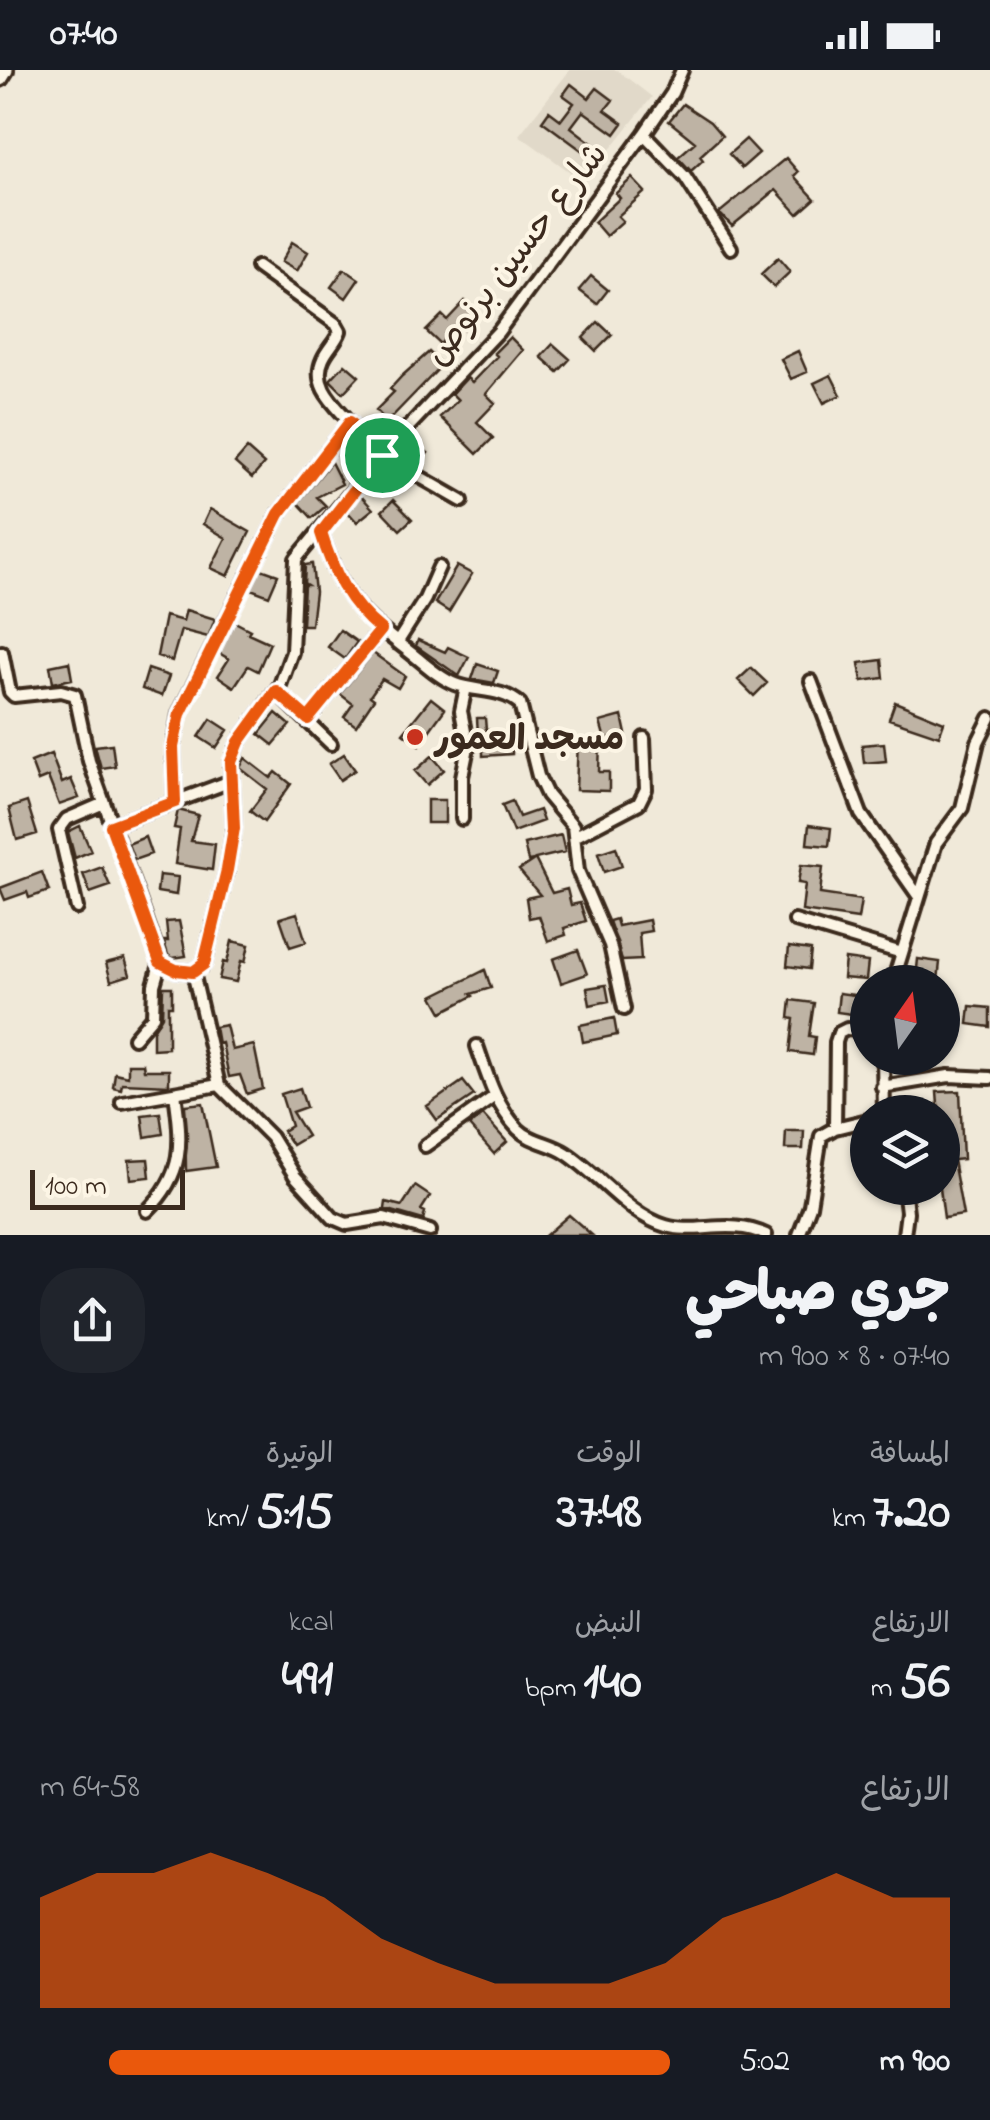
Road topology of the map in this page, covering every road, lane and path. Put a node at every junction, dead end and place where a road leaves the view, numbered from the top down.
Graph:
1 (5, 70) edge
2 (682, 70) edge
3 (0, 78) edge
4 (644, 134) junction
5 (731, 248) dead end
6 (256, 268) dead end
7 (350, 422) junction
8 (382, 455) junction
9 (462, 501) dead end
10 (321, 533) junction
11 (439, 566) dead end
12 (381, 630) junction
13 (398, 642) junction
14 (2, 652) edge
15 (811, 681) dead end
16 (466, 688) junction
17 (276, 691) junction
18 (990, 718) edge
19 (308, 719) junction
20 (644, 738) dead end
21 (331, 744) dead end
22 (231, 781) junction
23 (175, 802) junction
24 (104, 803) junction
25 (462, 819) dead end
26 (111, 826) junction
27 (576, 836) junction
28 (918, 896) junction
29 (77, 908) dead end
30 (795, 922) dead end
31 (902, 952) junction
32 (160, 962) junction
33 (898, 965) edge
34 (193, 972) junction
35 (624, 1009) dead end
36 (850, 1029) edge
37 (134, 1038) dead end
38 (477, 1046) dead end
39 (882, 1075) edge
40 (990, 1078) edge
41 (220, 1085) junction
42 (882, 1087) junction
43 (175, 1093) junction
44 (883, 1095) edge
45 (495, 1096) junction
46 (122, 1102) dead end
47 (850, 1124) edge
48 (835, 1128) junction
49 (426, 1146) dead end
50 (906, 1205) edge
51 (147, 1211) dead end
52 (672, 1228) junction
53 (430, 1231) dead end
54 (660, 1235) edge
55 (766, 1235) edge
56 (799, 1235) edge
57 (904, 1235) edge

1 - 3 main road
2 - 4 street, شارع حسين برنوص
4 - 5 street
4 - 8 street, شارع حسين برنوص
6 - 7 street
7 - 8 street
7 - 23 street
8 - 9 street
8 - 10 street, شارع حسين برنوص
10 - 12 street
10 - 17 street, شارع حسين برنوص
11 - 13 street
12 - 13 street
12 - 19 street
13 - 16 street
14 - 24 street
15 - 28 street
16 - 25 street
16 - 27 street
17 - 19 street
17 - 22 street, شارع حسين برنوص
18 - 28 street
19 - 21 street
20 - 27 street
22 - 23 street
22 - 34 street, شارع حسين برنوص
23 - 26 street
24 - 26 street
24 - 29 street
26 - 32 street
27 - 35 street
28 - 31 street
30 - 31 street
31 - 33 street
32 - 34 street
32 - 37 street
34 - 41 street
36 - 48 street
38 - 45 street
39 - 42 street
40 - 42 street
41 - 43 street
41 - 53 street
42 - 44 street
43 - 46 street
43 - 51 street
45 - 49 street
45 - 52 street
47 - 48 street
48 - 56 street
50 - 57 street
52 - 54 street
52 - 55 street

